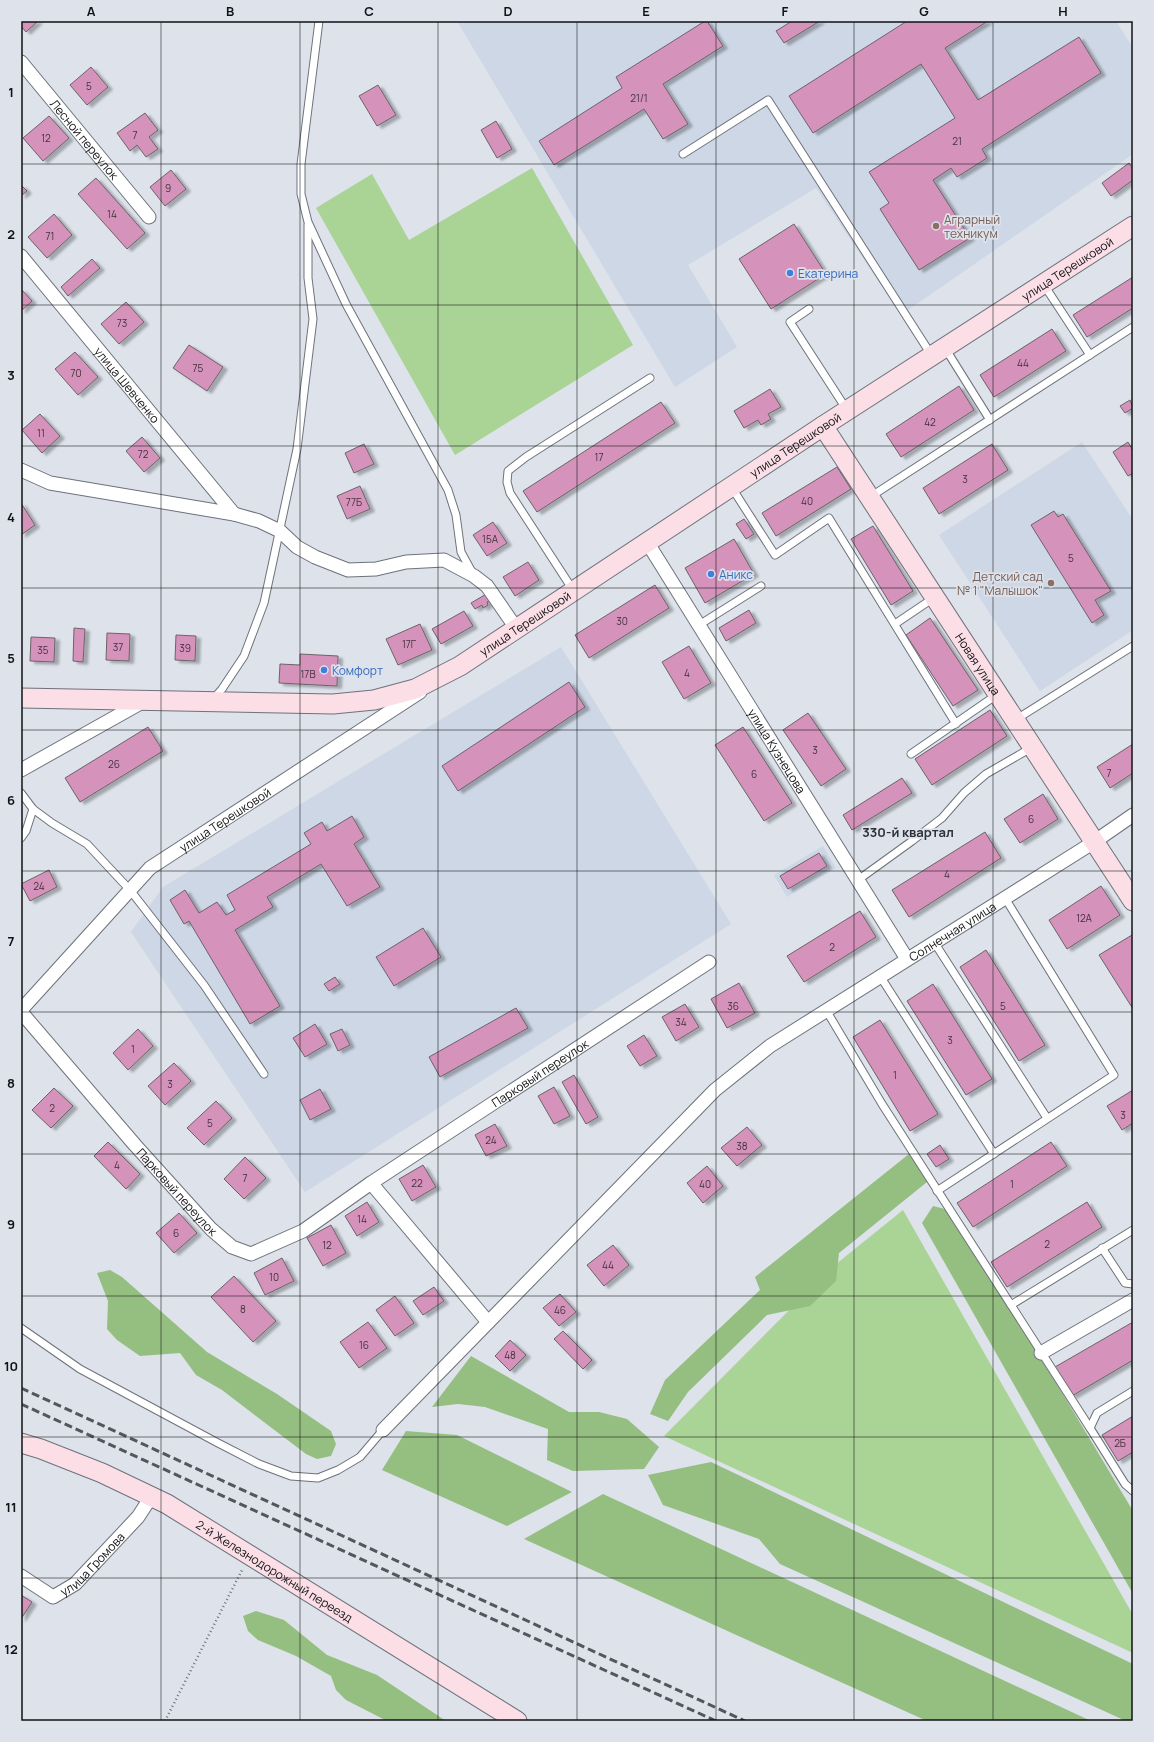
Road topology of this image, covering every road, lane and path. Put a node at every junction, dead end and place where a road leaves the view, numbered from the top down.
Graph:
1 (320, 21) edge
2 (21, 62) edge
3 (683, 154) dead end
4 (149, 217) dead end
5 (308, 222) junction
6 (1133, 226) edge
7 (21, 256) edge
8 (1044, 284) junction
9 (809, 309) dead end
10 (1133, 327) edge
11 (938, 352) junction
12 (1090, 355) junction
13 (650, 378) dead end
14 (847, 410) junction
15 (990, 420) junction
16 (823, 426) junction
17 (21, 470) edge
18 (731, 486) junction
19 (870, 497) junction
20 (234, 514) junction
21 (280, 531) junction
22 (647, 542) junction
23 (474, 576) junction
24 (761, 586) dead end
25 (573, 590) junction
26 (935, 597) junction
27 (895, 624) junction
28 (699, 626) junction
29 (516, 628) junction
30 (1133, 646) edge
31 (460, 666) junction
32 (998, 694) junction
33 (21, 698) edge
34 (146, 701) junction
35 (211, 702) junction
36 (1015, 720) junction
37 (956, 724) junction
38 (1033, 747) junction
39 (911, 754) dead end
40 (21, 770) edge
41 (21, 793) edge
42 (33, 809) junction
43 (1133, 815) edge
44 (21, 838) edge
45 (1094, 842) junction
46 (858, 880) junction
47 (130, 890) junction
48 (1005, 898) junction
49 (1133, 901) edge
50 (934, 942) junction
51 (907, 960) junction
52 (709, 962) dead end
53 (880, 976) junction
54 (826, 1010) junction
55 (21, 1011) edge
56 (264, 1074) dead end
57 (1047, 1118) junction
58 (994, 1154) junction
59 (371, 1183) junction
60 (937, 1191) junction
61 (1133, 1230) edge
62 (1102, 1248) junction
63 (1133, 1284) edge
64 (1133, 1300) edge
65 (1011, 1305) junction
66 (488, 1322) junction
67 (21, 1328) edge
68 (1041, 1353) junction
69 (1133, 1391) edge
70 (1090, 1428) junction
71 (383, 1430) joint
72 (21, 1443) edge
73 (1133, 1491) edge
74 (151, 1497) junction
75 (249, 1555) junction
76 (21, 1576) edge
77 (165, 1721) edge
78 (517, 1721) edge

1 - 5 lane
2 - 4 street, Лесной переулок
3 - 11 lane
5 - 21 lane
5 - 23 lane
6 - 8 main road, улица Терешковой
7 - 20 street, улица Шевченко
8 - 11 main road, улица Терешковой
8 - 12 lane
9 - 14 lane
10 - 12 lane
11 - 14 main road, улица Терешковой
11 - 15 lane
12 - 15 lane
13 - 25 lane
14 - 16 main road, улица Терешковой
15 - 19 lane
16 - 18 main road, улица Терешковой
16 - 19 main road, Новая улица
17 - 20 street
18 - 22 main road, улица Терешковой
18 - 27 lane
19 - 26 main road, Новая улица
20 - 21 street
21 - 23 street
21 - 35 lane
22 - 25 main road, улица Терешковой
22 - 28 street, улица Кузнецова
23 - 29 street
24 - 28 lane
25 - 29 main road, улица Терешковой
26 - 27 lane
26 - 32 main road, Новая улица
27 - 37 lane
28 - 46 street, улица Кузнецова
29 - 31 main road, улица Терешковой
30 - 36 lane
31 - 35 main road, улица Терешковой
31 - 47 street, улица Терешковой
32 - 36 main road, Новая улица
32 - 37 lane
33 - 34 main road, улица Терешковой
34 - 35 main road, улица Терешковой
34 - 40 street, улица Терешковой
36 - 38 main road, Новая улица
37 - 39 lane
38 - 45 main road, Новая улица
38 - 46 lane
41 - 42 lane
42 - 44 lane
42 - 47 lane
43 - 45 street, Солнечная улица
45 - 48 street, Солнечная улица
45 - 49 main road, Новая улица
46 - 51 street, улица Кузнецова
47 - 55 street, улица Терешковой
47 - 56 lane
48 - 50 street, Солнечная улица
48 - 57 lane
50 - 51 street, Солнечная улица
50 - 57 lane
51 - 53 street, Солнечная улица
52 - 59 street, Парковый переулок
53 - 54 street, Солнечная улица
53 - 58 lane
54 - 60 lane
54 - 66 street, Солнечная улица
55 - 59 street, Парковый переулок
57 - 58 lane
58 - 60 lane
59 - 66 street
60 - 65 lane
61 - 62 lane
62 - 63 lane
62 - 65 lane
64 - 68 street
65 - 68 lane
66 - 71 street
67 - 71 lane
68 - 70 lane
69 - 70 lane
70 - 73 lane
72 - 74 main road, 2-й Железнодорожный переезд
74 - 75 main road, 2-й Железнодорожный переезд
74 - 76 street, улица Громова
75 - 77 path
75 - 78 main road, 2-й Железнодорожный переезд

